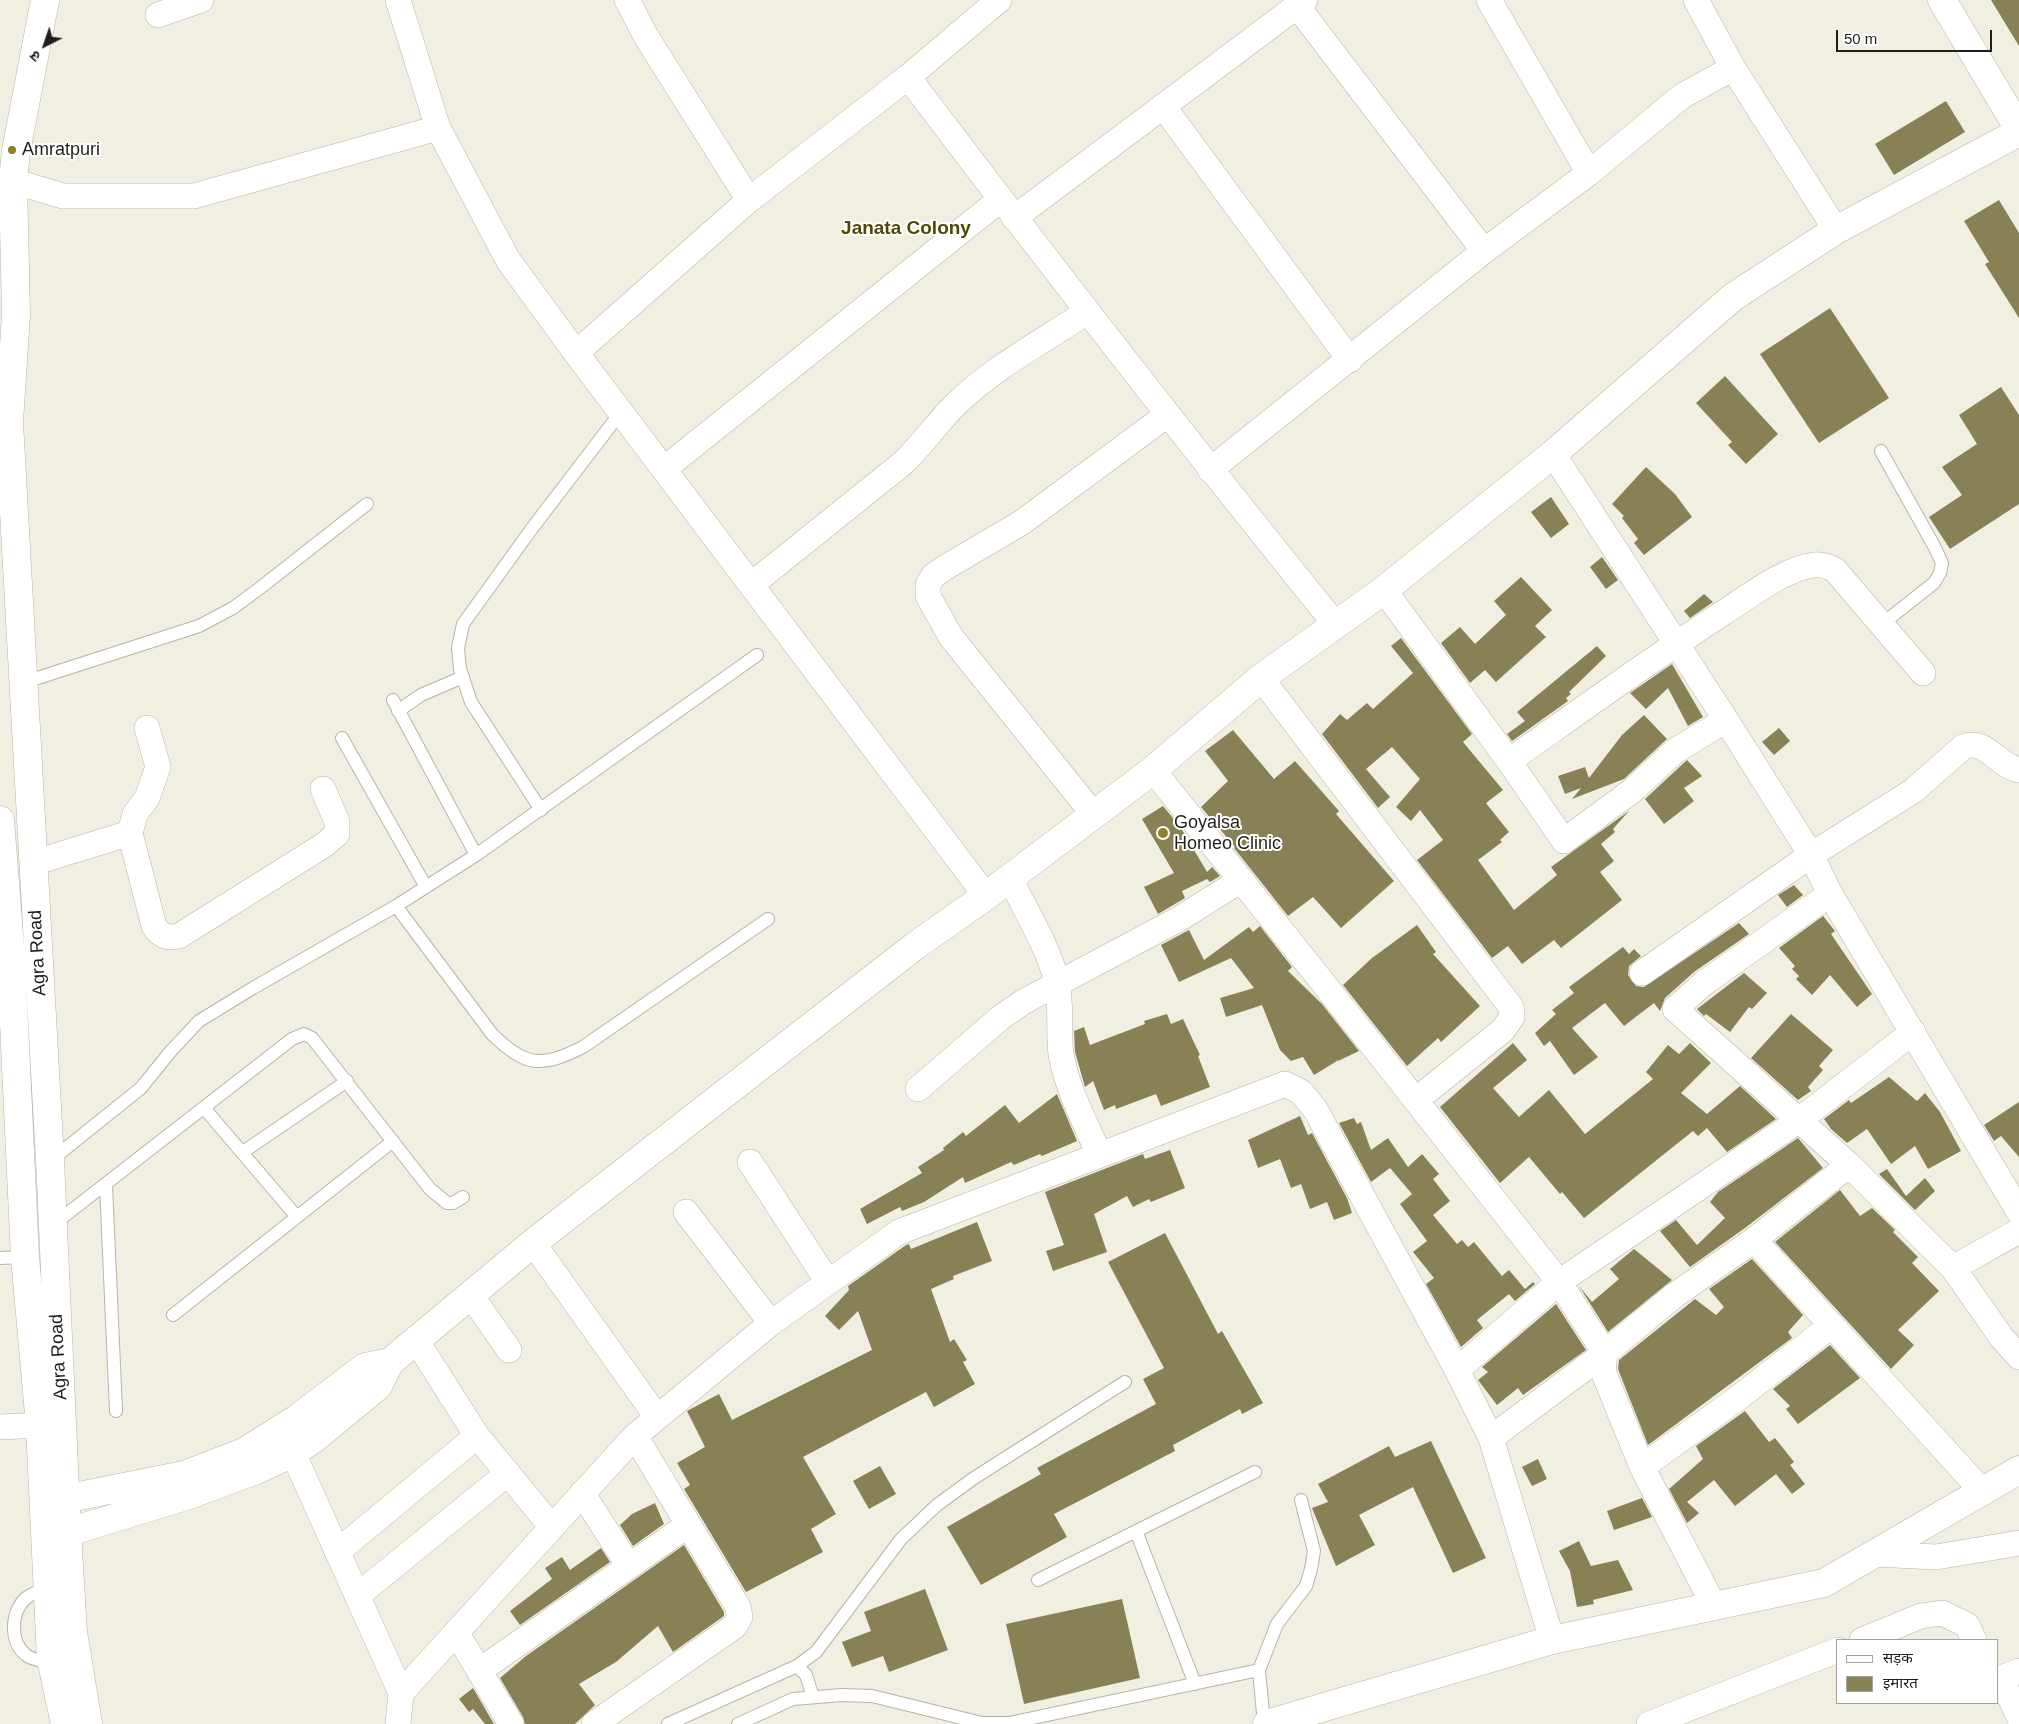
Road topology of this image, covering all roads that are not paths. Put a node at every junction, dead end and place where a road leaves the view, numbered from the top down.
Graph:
1 (45, 0) edge
2 (201, 0) edge
3 (626, 0) edge
4 (999, 0) edge
5 (1489, 0) edge
6 (1696, 0) edge
7 (1942, 0) edge
8 (404, 2) edge
9 (1301, 3) edge
10 (158, 15) dead end
11 (1733, 68) junction
12 (908, 77) junction
13 (1163, 106) junction
14 (438, 128) junction
15 (2019, 130) edge
16 (1589, 173) junction
17 (13, 181) junction
18 (749, 200) junction
19 (1007, 208) junction
20 (1836, 230) junction
21 (0, 238) edge
22 (1484, 251) junction
23 (1087, 312) junction
24 (576, 353) junction
25 (1350, 360) junction
26 (621, 412) junction
27 (1167, 415) junction
28 (1881, 451) dead end
29 (1553, 454) junction
30 (664, 469) junction
31 (1210, 470) junction
32 (367, 504) dead end
33 (751, 585) junction
34 (1384, 590) junction
35 (1882, 624) junction
36 (1336, 625) junction
37 (1677, 643) junction
38 (757, 655) dead end
39 (1924, 673) dead end
40 (463, 677) junction
41 (1261, 678) junction
42 (22, 683) junction
43 (1726, 720) junction
44 (147, 728) dead end
45 (342, 738) dead end
46 (1509, 761) junction
47 (1153, 770) junction
48 (2019, 770) edge
49 (323, 789) dead end
50 (541, 810) junction
51 (1094, 815) junction
52 (0, 820) edge
53 (130, 832) junction
54 (476, 855) junction
55 (1811, 855) junction
56 (33, 863) junction
57 (1010, 878) junction
58 (1241, 880) junction
59 (426, 887) junction
60 (1830, 894) junction
61 (986, 896) junction
62 (396, 906) junction
63 (768, 920) dead end
64 (6, 961) edge
65 (1642, 973) dead end
66 (1057, 983) junction
67 (1913, 1032) junction
68 (347, 1081) junction
69 (918, 1089) dead end
70 (1416, 1100) junction
71 (204, 1108) junction
72 (1798, 1122) junction
73 (393, 1141) junction
74 (243, 1152) junction
75 (1099, 1154) junction
76 (50, 1161) junction
77 (750, 1162) dead end
78 (1849, 1165) junction
79 (106, 1185) junction
80 (463, 1197) dead end
81 (686, 1212) dead end
82 (2019, 1212) edge
83 (297, 1217) junction
84 (53, 1225) junction
85 (2019, 1231) edge
86 (1754, 1240) junction
87 (533, 1243) junction
88 (12, 1257) edge
89 (1952, 1268) junction
90 (828, 1282) junction
91 (1559, 1282) junction
92 (470, 1294) junction
93 (173, 1314) dead end
94 (771, 1322) junction
95 (1832, 1325) junction
96 (416, 1340) junction
97 (509, 1350) dead end
98 (1605, 1353) junction
99 (2019, 1357) edge
100 (390, 1362) junction
101 (1457, 1370) junction
102 (1125, 1382) dead end
103 (116, 1411) dead end
104 (657, 1417) junction
105 (298, 1418) junction
106 (40, 1425) junction
107 (0, 1428) edge
108 (477, 1436) junction
109 (635, 1436) junction
110 (316, 1438) junction
111 (1491, 1438) junction
112 (293, 1453) junction
113 (1642, 1467) junction
114 (2019, 1470) edge
115 (1254, 1472) dead end
116 (508, 1473) junction
117 (1982, 1491) junction
118 (582, 1493) junction
119 (1301, 1500) dead end
120 (55, 1502) junction
121 (688, 1525) junction
122 (551, 1526) junction
123 (1136, 1531) junction
124 (56, 1536) junction
125 (2019, 1543) edge
126 (337, 1552) junction
127 (1874, 1554) junction
128 (630, 1566) junction
129 (1038, 1580) dead end
130 (48, 1589) junction
131 (357, 1596) junction
132 (1714, 1606) junction
133 (456, 1632) junction
134 (1864, 1639) edge
135 (1974, 1639) edge
136 (1552, 1640) junction
137 (1836, 1651) edge
138 (52, 1664) junction
139 (797, 1666) junction
140 (1259, 1670) junction
141 (480, 1671) junction
142 (2019, 1671) edge
143 (1195, 1684) junction
144 (401, 1693) junction
145 (1999, 1693) edge
146 (813, 1697) junction
147 (2019, 1716) edge
148 (65, 1724) edge
149 (88, 1724) edge
150 (398, 1724) edge
151 (511, 1724) edge
152 (594, 1724) edge
153 (668, 1724) edge
154 (738, 1724) edge
155 (1265, 1724) edge
156 (1649, 1724) edge
157 (2013, 1724) edge

1 - 17 main road, Agra Road
2 - 10 street
3 - 18 street
4 - 12 street
5 - 16 street
6 - 11 street
7 - 15 main road
8 - 14 street
9 - 13 street
9 - 22 street
11 - 16 street
11 - 20 street
12 - 18 street
12 - 19 street
13 - 19 street
13 - 25 street
14 - 17 street
14 - 24 street
15 - 20 main road
16 - 22 street
17 - 21 main road, Agra Road
17 - 42 main road, Agra Road
18 - 24 street
19 - 23 street
19 - 30 street
20 - 29 main road
22 - 25 street
23 - 27 street
23 - 33 street
24 - 26 street
25 - 31 street
26 - 30 street
26 - 40 lane
27 - 31 street
27 - 51 street
28 - 35 lane
29 - 34 main road
29 - 37 street
30 - 33 street
31 - 36 street
32 - 42 lane
33 - 61 street
34 - 36 main road
34 - 46 street
35 - 37 street
35 - 39 street
36 - 41 main road
37 - 43 street
37 - 46 street
38 - 50 lane
40 - 50 lane
40 - 54 lane
41 - 47 main road
41 - 70 street
42 - 56 main road, Agra Road
43 - 46 street
43 - 55 street
44 - 53 street
45 - 59 lane
47 - 51 main road
47 - 58 street
48 - 55 street
49 - 53 street
50 - 54 lane
51 - 57 main road
52 - 64 main road, Agra Road
53 - 56 street
54 - 59 lane
55 - 60 street
55 - 65 street
56 - 76 main road, Agra Road
57 - 61 main road
57 - 66 street
58 - 66 street
58 - 70 street
59 - 62 lane
60 - 67 street
60 - 72 street
61 - 87 main road
62 - 63 lane
62 - 76 lane
64 - 88 main road, Agra Road
66 - 69 street
66 - 75 street
67 - 72 street
67 - 82 street
68 - 71 lane
68 - 73 lane
68 - 74 lane
70 - 91 street
71 - 74 lane
71 - 79 lane
72 - 78 street
72 - 91 street
73 - 80 lane
73 - 83 lane
74 - 83 lane
75 - 90 street
75 - 101 street
76 - 84 main road, Agra Road
77 - 90 street
78 - 86 street
78 - 89 street
79 - 84 lane
79 - 103 lane
81 - 94 street
83 - 93 lane
84 - 120 main road, Agra Road
85 - 89 street
86 - 95 street
86 - 98 street
87 - 92 main road
87 - 104 street
88 - 106 main road, Agra Road
89 - 99 street
90 - 94 street
91 - 98 street
91 - 101 street
92 - 96 main road
92 - 97 street
94 - 104 street
95 - 113 street
95 - 117 street
96 - 100 main road
96 - 108 street
98 - 111 street
98 - 113 street
100 - 105 main road
100 - 110 main road
101 - 111 street
102 - 139 lane
104 - 109 street
105 - 110 main road
105 - 120 main road
106 - 107 street
106 - 120 main road, Agra Road
108 - 116 street
108 - 126 street
109 - 118 street
109 - 121 street
110 - 112 main road
111 - 136 street
112 - 124 main road
112 - 126 street
113 - 132 street
114 - 117 main road
115 - 123 lane
116 - 122 street
116 - 131 street
117 - 127 main road
118 - 122 street
118 - 128 street
119 - 140 lane
120 - 124 main road, Agra Road
121 - 128 street
121 - 152 street
122 - 133 street
123 - 129 lane
123 - 143 lane
124 - 130 main road, Agra Road
124 - 149 main road, Agra Road
125 - 127 street
126 - 131 street
127 - 132 main road
128 - 141 street
130 - 138 main road, Agra Road
130 - 138 lane
131 - 144 street
132 - 136 main road
133 - 141 street
133 - 144 street
134 - 135 street
136 - 155 main road
137 - 156 street
138 - 148 main road, Agra Road
139 - 146 lane
139 - 153 lane
140 - 143 lane
140 - 155 lane
141 - 151 street
142 - 147 street
143 - 146 lane
144 - 150 street
145 - 157 street
146 - 154 lane

